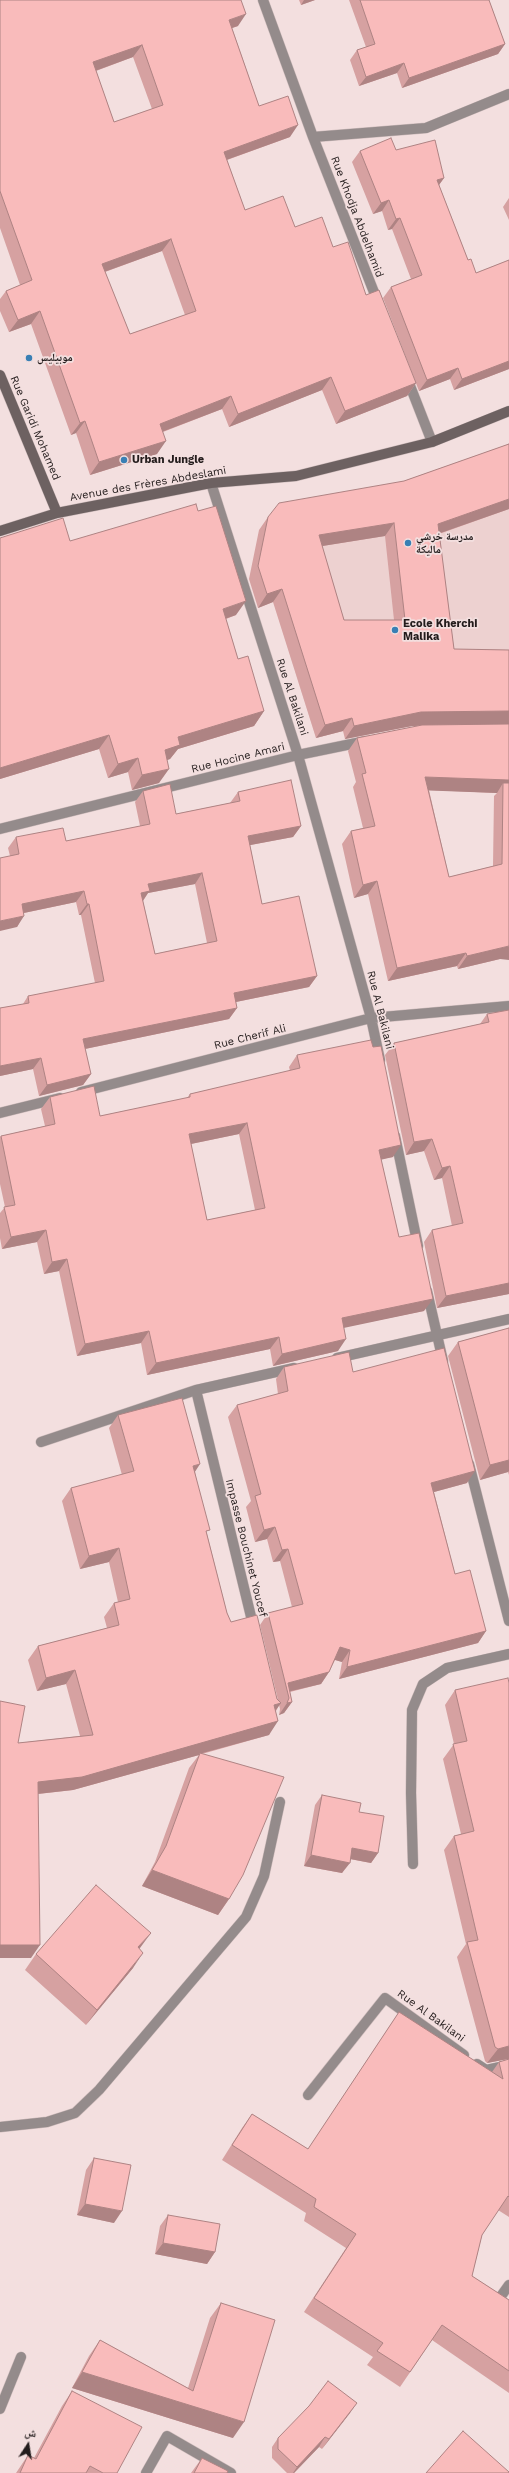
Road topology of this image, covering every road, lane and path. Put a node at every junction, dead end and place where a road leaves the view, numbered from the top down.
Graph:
1 (263, 0) edge
2 (509, 94) edge
3 (313, 137) junction
4 (383, 315) edge
5 (403, 367) edge
6 (0, 374) edge
7 (509, 411) edge
8 (432, 442) junction
9 (211, 484) junction
10 (57, 513) junction
11 (0, 531) edge
12 (374, 740) edge
13 (298, 755) junction
14 (0, 829) edge
15 (509, 1006) edge
16 (371, 1018) junction
17 (382, 1072) edge
18 (0, 1113) edge
19 (393, 1126) edge
20 (420, 1258) edge
21 (425, 1281) edge
22 (509, 1320) edge
23 (436, 1335) junction
24 (328, 1360) edge
25 (304, 1365) edge
26 (446, 1374) edge
27 (196, 1390) junction
28 (41, 1442) dead end
29 (466, 1451) edge
30 (509, 1621) edge
31 (257, 1642) edge
32 (509, 1654) edge
33 (280, 1802) edge
34 (413, 1864) dead end
35 (509, 2065) edge
36 (308, 2095) dead end
37 (0, 2127) edge
38 (509, 2285) edge
39 (509, 2307) edge
40 (21, 2357) dead end
41 (0, 2409) edge
42 (146, 2473) edge
43 (231, 2473) edge

1 - 3 street, Rue Khodja Abdelhamid
2 - 3 street
3 - 4 street, Rue Khodja Abdelhamid
5 - 8 street
6 - 10 main road, Rue Garidi Mohamed
7 - 8 main road, Avenue des Frères Abdeslami
8 - 9 main road, Avenue des Frères Abdeslami
9 - 10 main road, Avenue des Frères Abdeslami
9 - 13 street, Rue Al Bakilani
10 - 11 main road, Avenue des Frères Abdeslami
12 - 13 street, Rue Hocine Amari
13 - 14 street, Rue Hocine Amari
13 - 16 street, Rue Al Bakilani
15 - 16 street, Rue Cherif Ali
16 - 17 street, Rue Al Bakilani
16 - 18 street, Rue Cherif Ali
19 - 20 street
21 - 23 street
22 - 23 street
23 - 24 street
23 - 26 street
25 - 27 street
27 - 28 street
27 - 31 street, Impasse Bouchinet Youcef
29 - 30 street
32 - 34 street
33 - 37 street
35 - 36 street, Rue Al Bakilani
38 - 39 street
40 - 41 street
42 - 43 street

